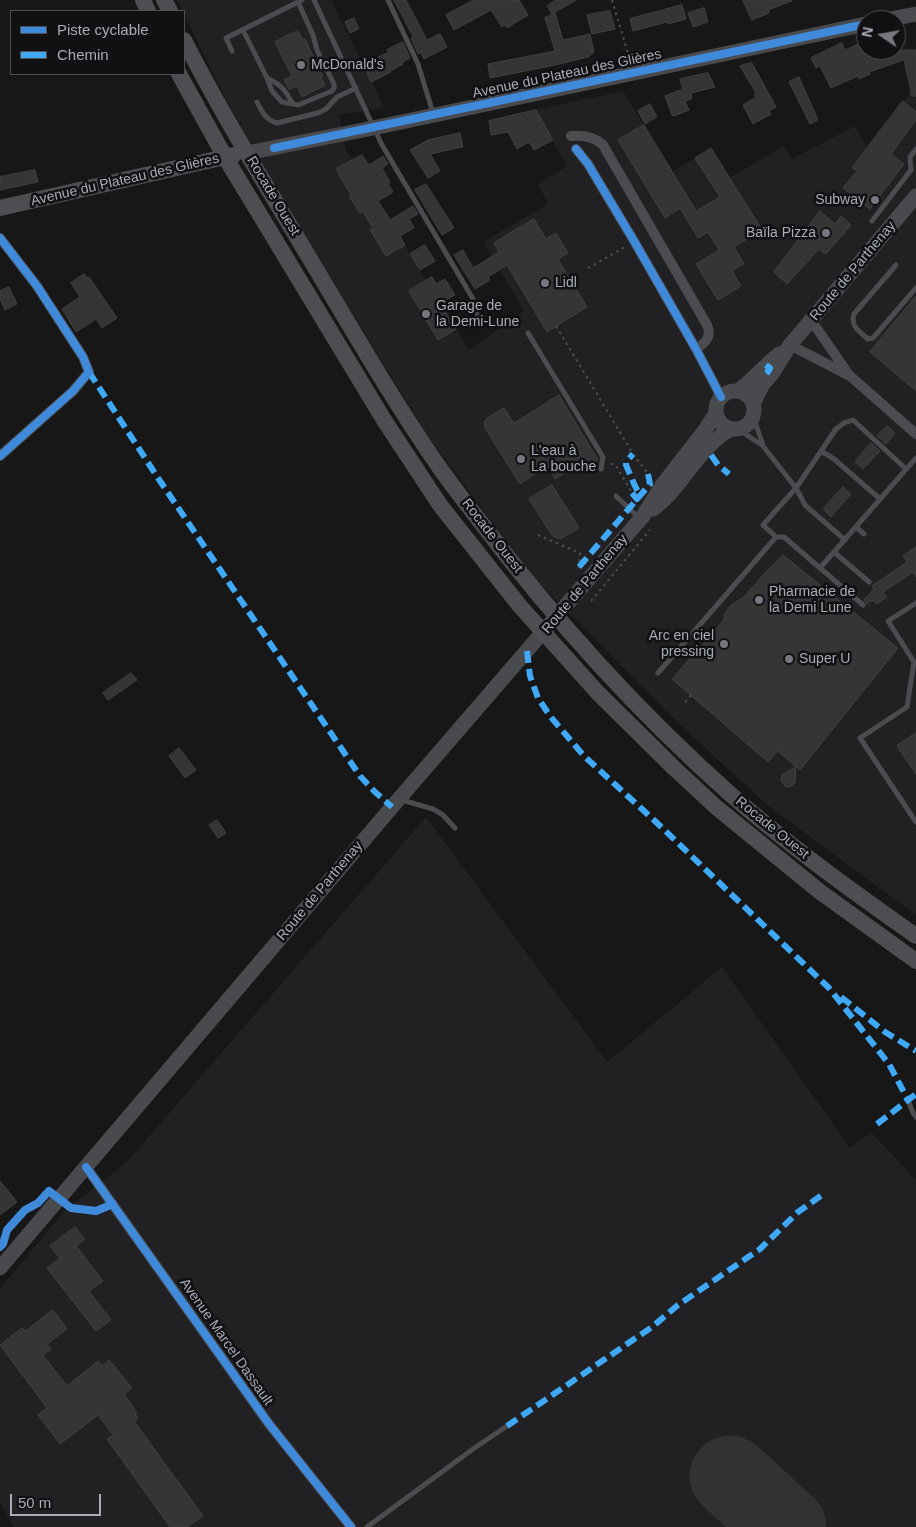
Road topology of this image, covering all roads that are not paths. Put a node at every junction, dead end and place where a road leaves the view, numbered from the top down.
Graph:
1 (314, 0) edge
2 (388, 0) edge
3 (300, 1) edge
4 (856, 26) edge
5 (243, 30) junction
6 (185, 42) edge
7 (232, 52) dead end
8 (180, 75) edge
9 (267, 78) junction
10 (356, 88) junction
11 (257, 102) dead end
12 (293, 104) junction
13 (433, 115) junction
14 (373, 128) junction
15 (571, 136) dead end
16 (916, 149) edge
17 (576, 150) dead end
18 (247, 153) junction
19 (225, 157) junction
20 (916, 196) edge
21 (0, 208) edge
22 (872, 221) dead end
23 (0, 238) edge
24 (896, 265) dead end
25 (916, 288) edge
26 (811, 320) junction
27 (475, 324) dead end
28 (528, 333) dead end
29 (790, 345) junction
30 (696, 349) junction
31 (849, 375) junction
32 (738, 391) junction
33 (721, 397) junction
34 (753, 410) junction
35 (716, 413) junction
36 (735, 429) junction
37 (916, 434) edge
38 (763, 446) junction
39 (821, 450) junction
40 (0, 456) edge
41 (916, 458) edge
42 (601, 466) road end
43 (906, 469) junction
44 (796, 488) junction
45 (616, 496) dead end
46 (880, 499) junction
47 (642, 517) junction
48 (856, 527) junction
49 (864, 534) dead end
50 (776, 537) junction
51 (844, 540) junction
52 (834, 552) junction
53 (820, 568) junction
54 (870, 582) dead end
55 (916, 603) edge
56 (863, 605) dead end
57 (557, 618) junction
58 (543, 633) junction
59 (658, 673) dead end
60 (399, 799) junction
61 (916, 822) edge
62 (455, 828) dead end
63 (916, 936) edge
64 (916, 961) edge
65 (908, 1100) dead end
66 (916, 1117) edge
67 (86, 1167) junction
68 (0, 1268) edge
69 (507, 1426) dead end
70 (351, 1527) edge
71 (366, 1527) edge

1 - 10 lane
2 - 13 lane
3 - 5 lane
3 - 12 lane
4 - 13 main road, Avenue du Plateau des Glières
5 - 7 lane
5 - 9 lane
6 - 18 main road, Rocade Ouest
8 - 19 main road, Rocade Ouest
9 - 12 lane
9 - 12 lane
10 - 11 lane
10 - 14 lane
13 - 14 main road, Avenue du Plateau des Glières
14 - 18 main road, Avenue du Plateau des Glières
14 - 27 lane
15 - 30 street
16 - 22 lane
17 - 30 street
18 - 19 main road, Avenue du Plateau des Glières
18 - 57 main road, Rocade Ouest
19 - 21 main road, Avenue du Plateau des Glières
19 - 58 main road, Rocade Ouest
20 - 26 main road, Route de Parthenay
23 - 40 street
24 - 25 lane
26 - 29 main road, Route de Parthenay
26 - 31 street
28 - 42 lane
29 - 31 street
29 - 32 main road, Route de Parthenay
29 - 34 main road, Route de Parthenay
30 - 33 street
31 - 37 street
32 - 33 main road
32 - 34 main road
33 - 35 main road
34 - 36 main road
34 - 38 lane
35 - 36 main road
35 - 47 main road, Route de Parthenay
36 - 38 lane
36 - 47 main road, Route de Parthenay
38 - 44 lane
39 - 43 lane
39 - 44 lane
39 - 46 lane
41 - 43 lane
43 - 46 lane
44 - 50 lane
44 - 51 lane
45 - 47 lane
46 - 48 lane
47 - 57 main road, Route de Parthenay
48 - 49 lane
48 - 51 lane
50 - 53 lane
50 - 59 lane
51 - 52 lane
52 - 53 lane
52 - 54 lane
53 - 56 lane
55 - 61 lane
57 - 58 main road, Route de Parthenay
57 - 63 main road, Rocade Ouest
58 - 60 main road, Route de Parthenay
58 - 64 main road, Rocade Ouest
60 - 62 lane
60 - 67 main road, Route de Parthenay
65 - 66 lane
67 - 68 main road, Route de Parthenay
67 - 70 street, Avenue Marcel Dassault
69 - 71 lane

